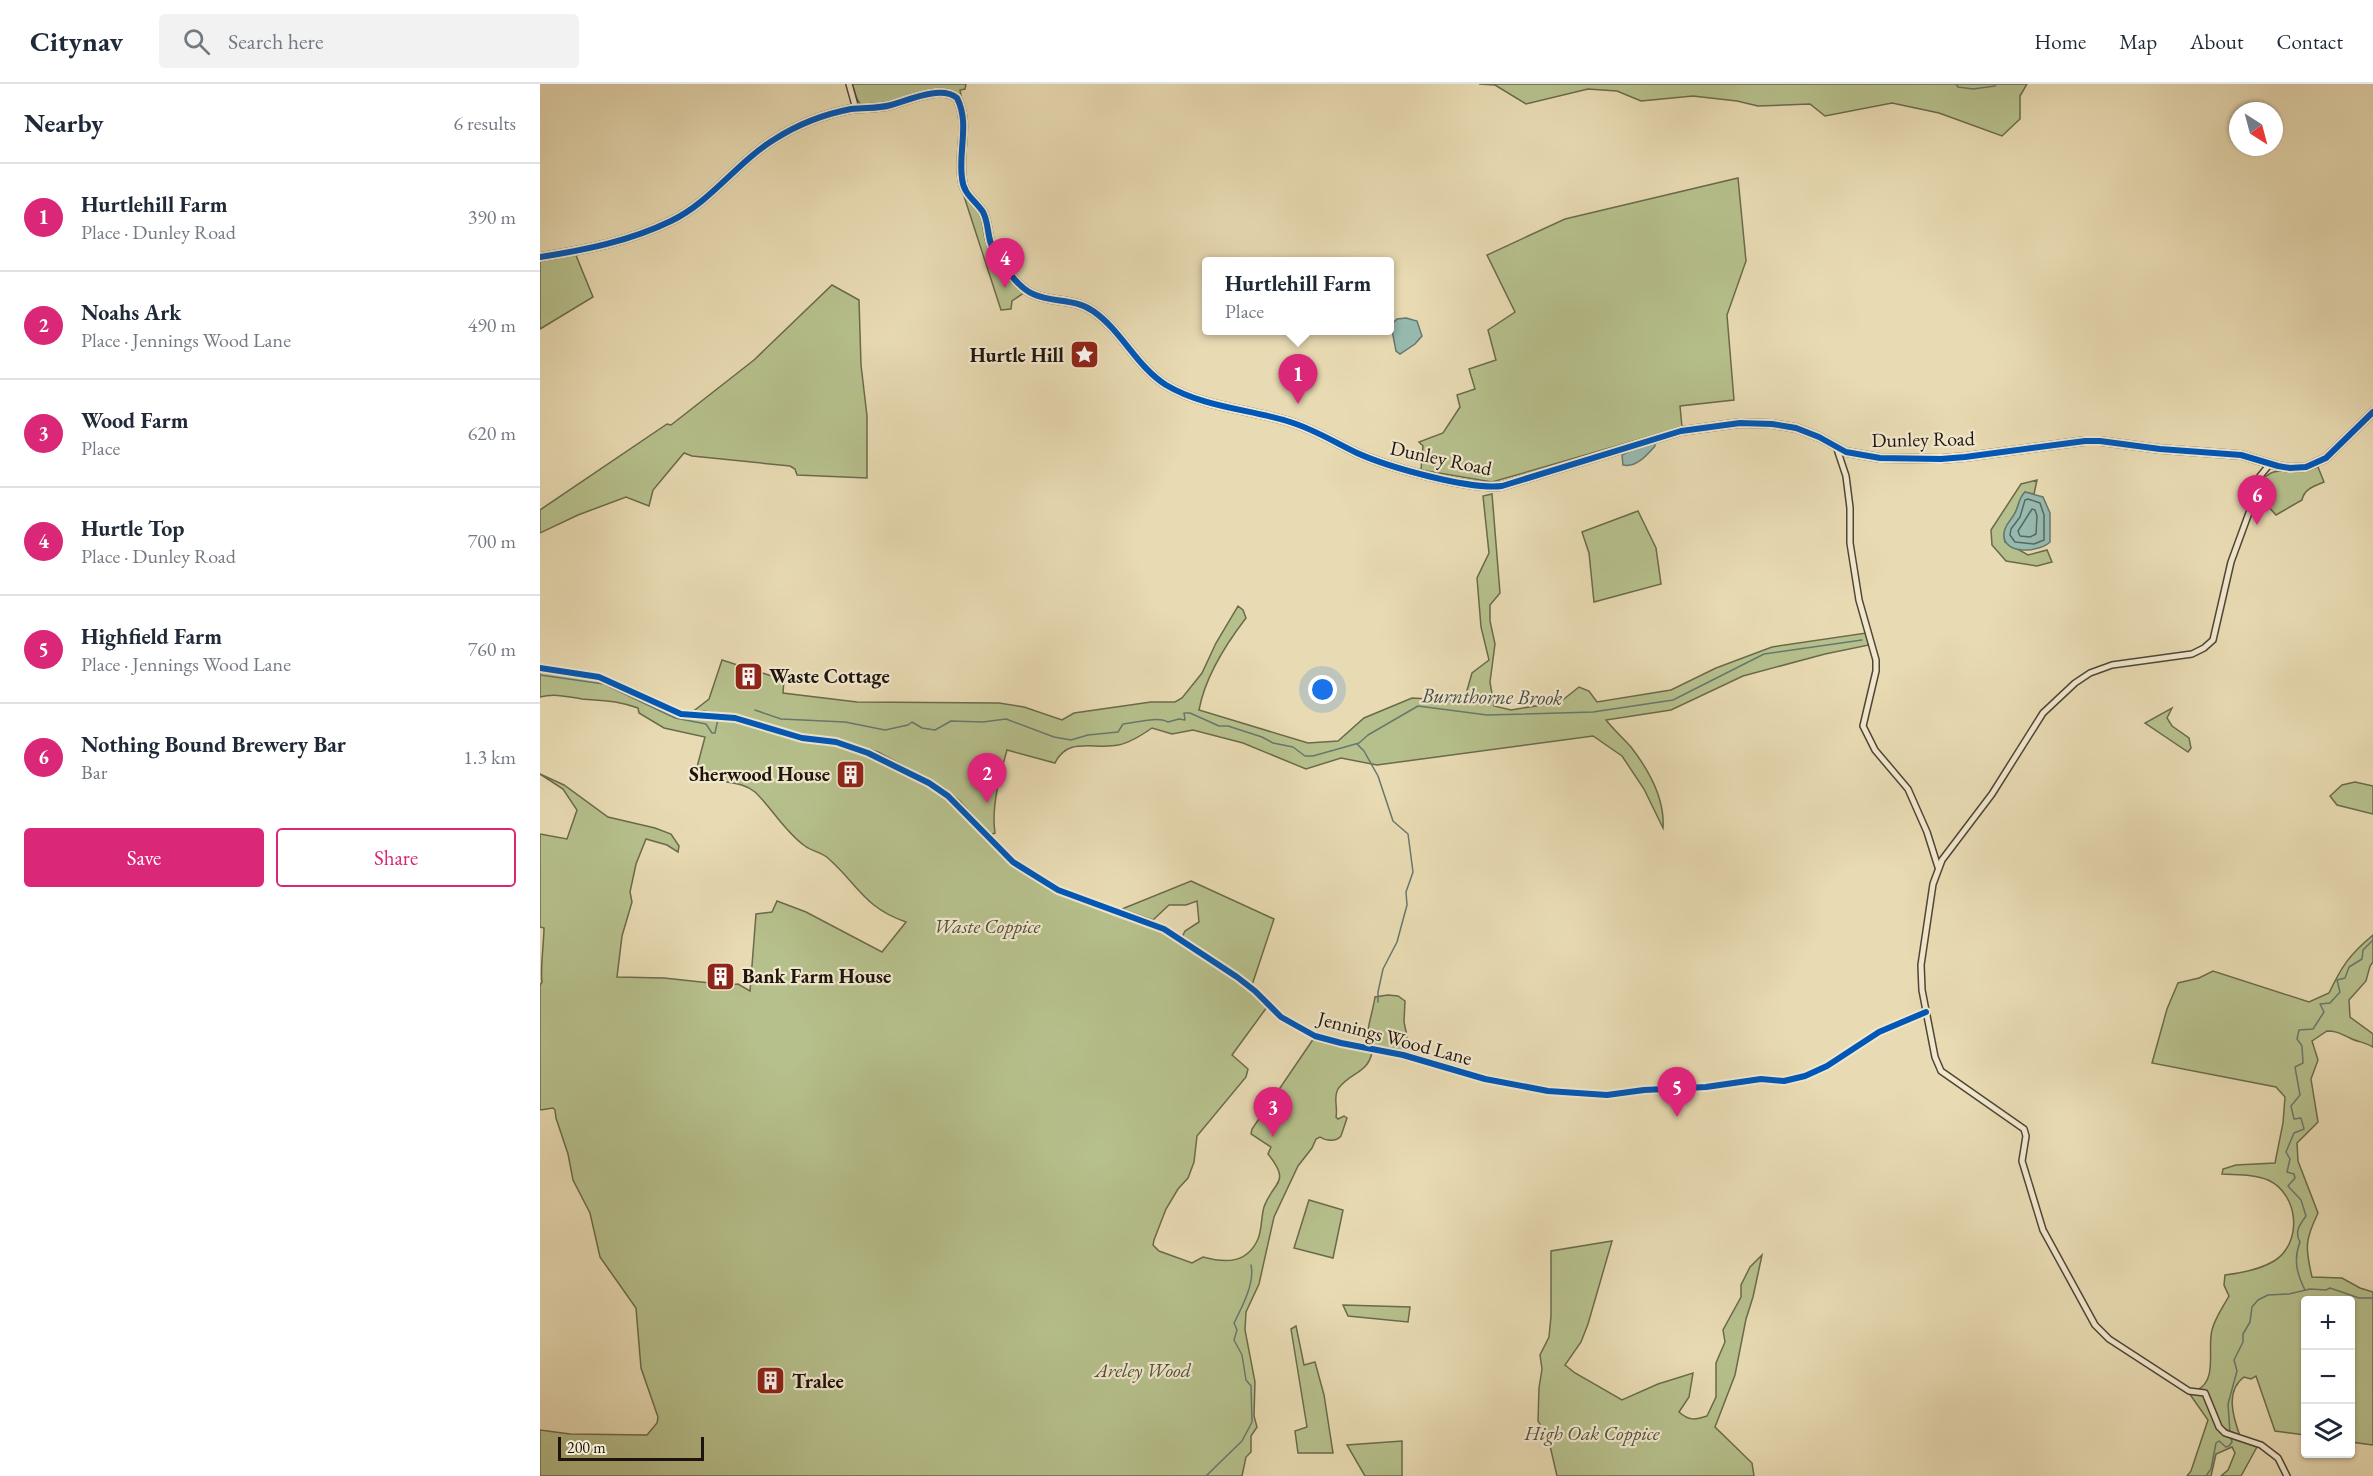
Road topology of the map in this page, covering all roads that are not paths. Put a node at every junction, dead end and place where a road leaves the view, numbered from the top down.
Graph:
1 (849, 84) edge
2 (856, 109) junction
3 (540, 257) edge
4 (2373, 412) edge
5 (1837, 449) junction
6 (2270, 464) junction
7 (540, 668) edge
8 (1938, 867) junction
9 (1926, 1012) junction
10 (2287, 1476) edge

1 - 2 street
2 - 3 street
2 - 5 street, Dunley Road
4 - 6 street, Dunley Road
5 - 6 street, Dunley Road
5 - 8 street
6 - 8 street
7 - 9 street, Jennings Wood Lane
8 - 9 street
9 - 10 street

